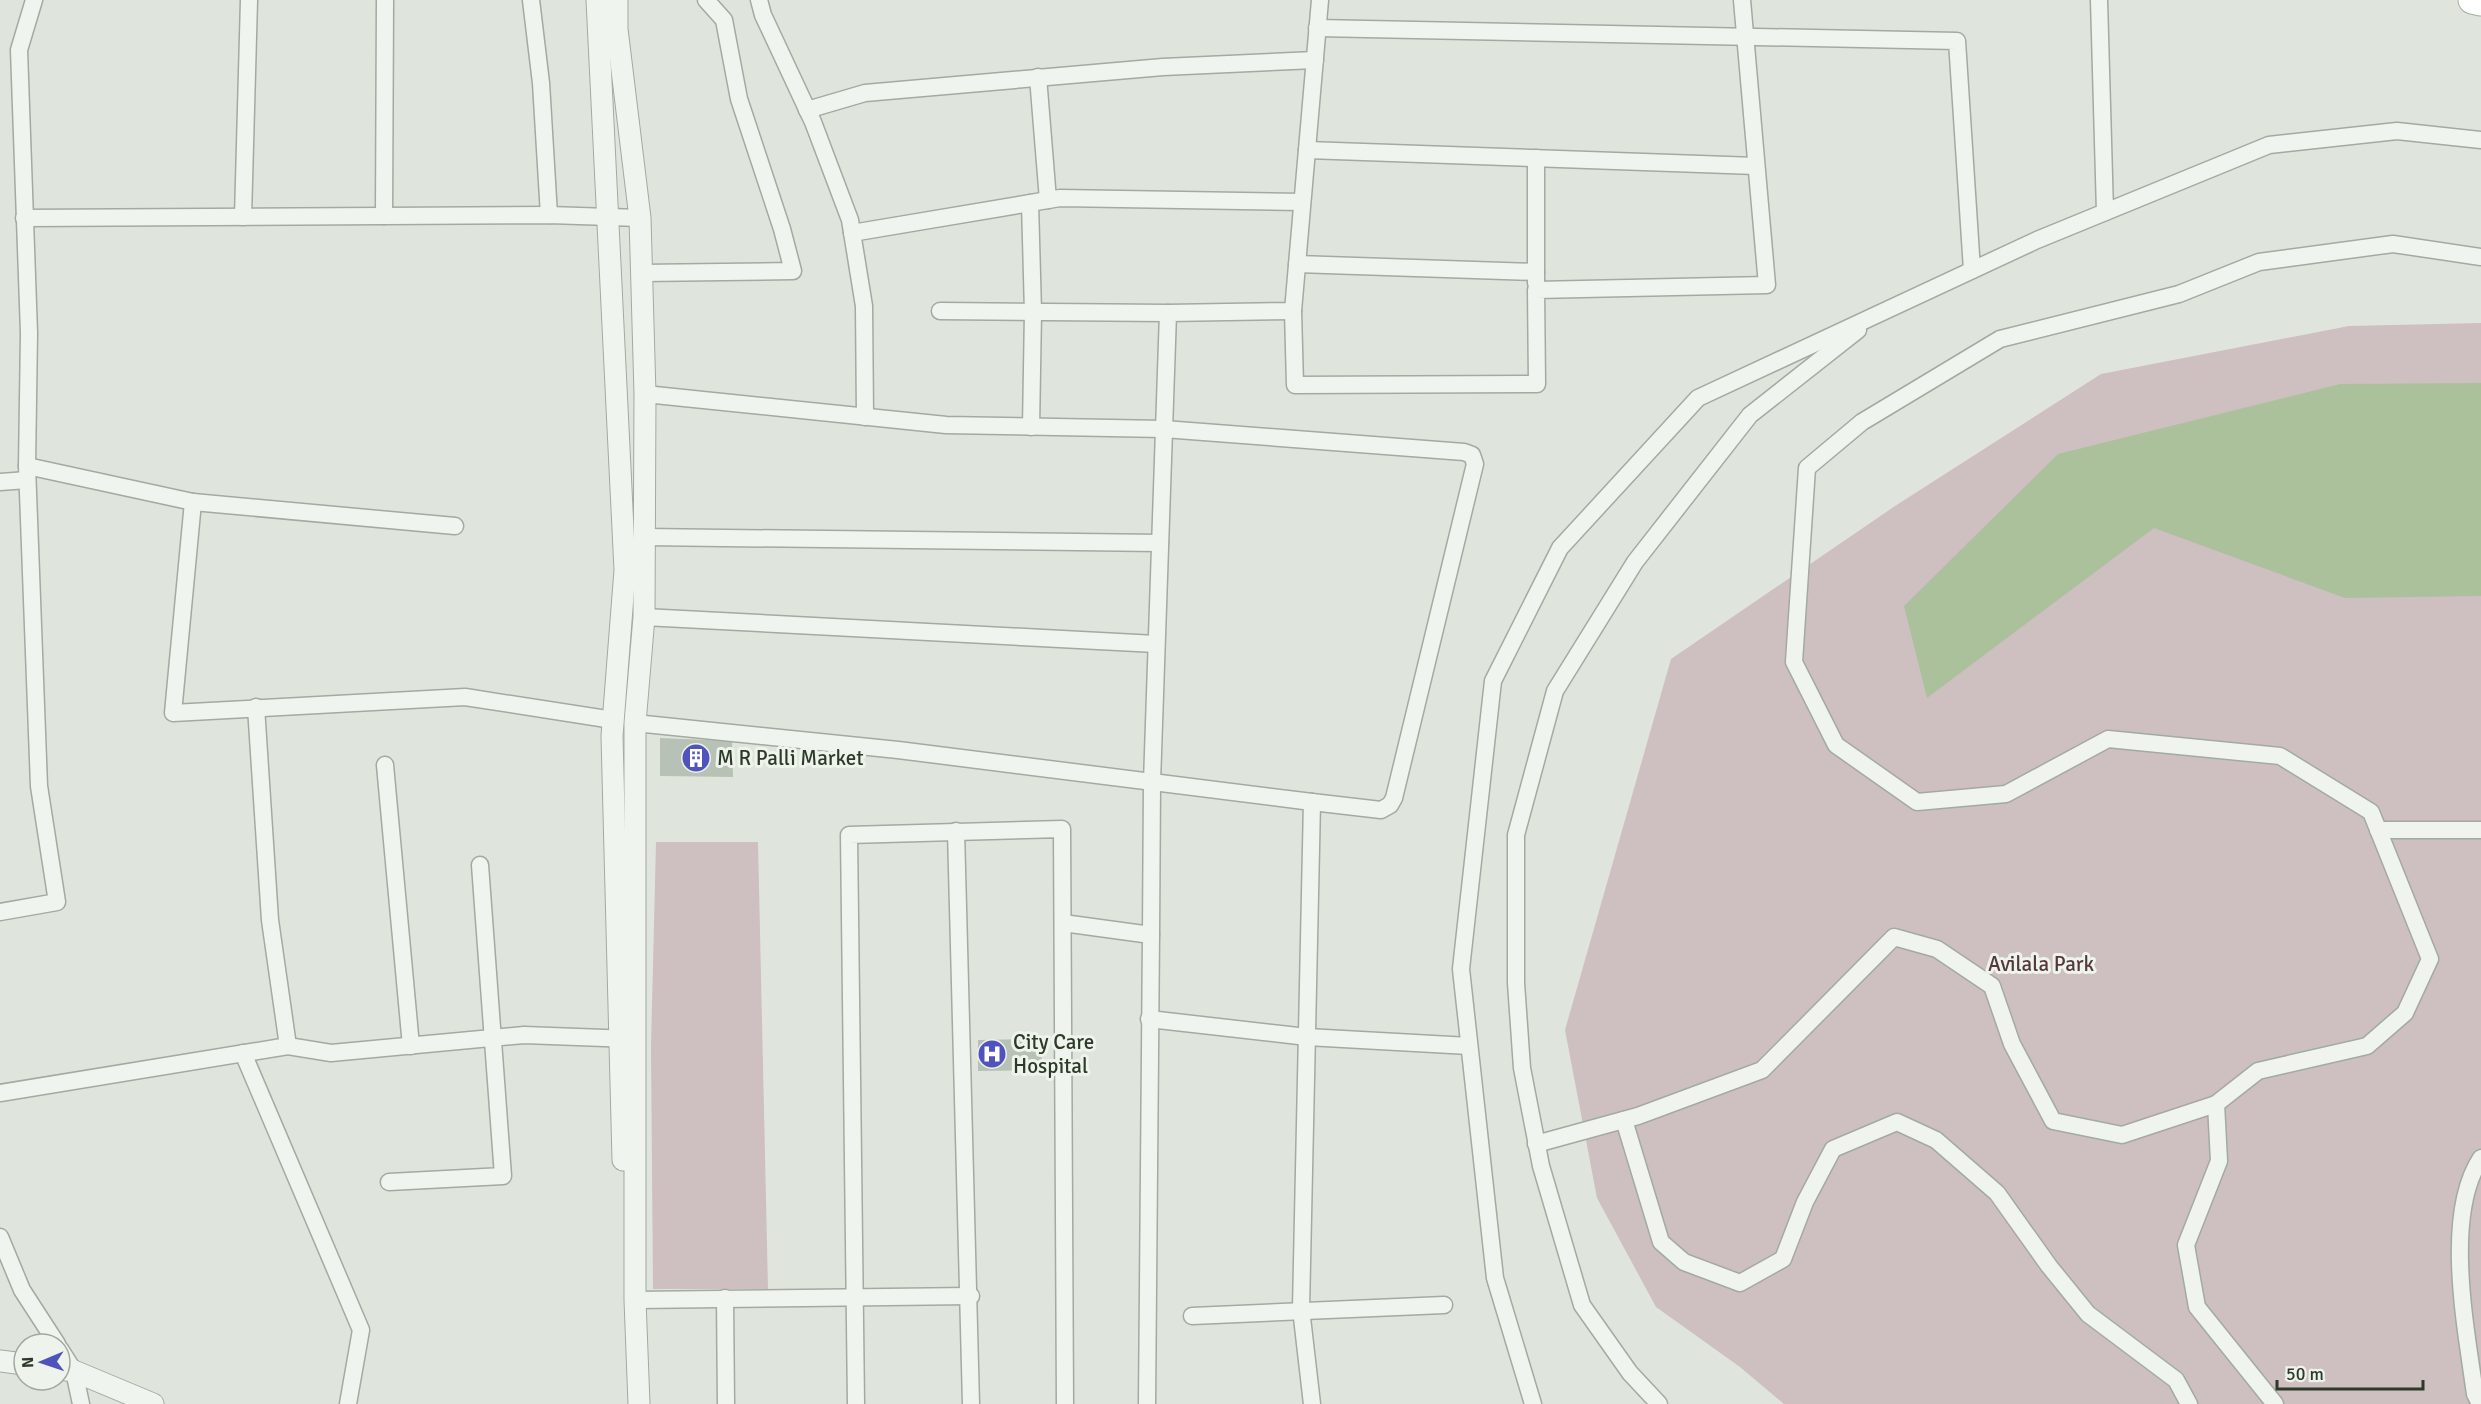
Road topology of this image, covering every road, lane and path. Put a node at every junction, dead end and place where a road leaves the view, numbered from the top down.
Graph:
1 (34, 0) edge
2 (249, 0) edge
3 (385, 0) edge
4 (531, 0) edge
5 (597, 0) edge
6 (617, 0) edge
7 (706, 0) edge
8 (759, 0) edge
9 (1320, 0) edge
10 (1742, 0) edge
11 (2099, 0) edge
12 (2472, 0) edge
13 (2481, 2) edge
14 (1317, 28) junction
15 (1745, 35) junction
16 (1315, 60) junction
17 (1038, 77) junction
18 (807, 110) junction
19 (2481, 140) edge
20 (1307, 150) junction
21 (1536, 158) junction
22 (1756, 166) junction
23 (1048, 200) junction
24 (1302, 202) junction
25 (1030, 203) junction
26 (2105, 212) junction
27 (549, 215) junction
28 (384, 216) junction
29 (608, 216) junction
30 (243, 217) junction
31 (24, 218) junction
32 (640, 218) junction
33 (852, 233) junction
34 (2481, 256) edge
35 (1297, 264) junction
36 (1971, 270) junction
37 (1536, 272) junction
38 (641, 273) junction
39 (1536, 290) junction
40 (940, 311) dead end
41 (1293, 311) junction
42 (1033, 312) junction
43 (1168, 313) junction
44 (1881, 313) junction
45 (645, 394) junction
46 (865, 417) junction
47 (1031, 426) junction
48 (1164, 429) junction
49 (27, 473) junction
50 (0, 482) edge
51 (193, 502) junction
52 (454, 526) dead end
53 (644, 537) junction
54 (1160, 543) junction
55 (644, 617) junction
56 (1156, 644) junction
57 (256, 706) junction
58 (613, 720) junction
59 (635, 723) junction
60 (385, 765) dead end
61 (1152, 782) junction
62 (1312, 802) junction
63 (2378, 830) junction
64 (2481, 830) edge
65 (956, 831) junction
66 (480, 865) dead end
67 (0, 912) edge
68 (1063, 923) junction
69 (1151, 935) junction
70 (1149, 1019) junction
71 (1307, 1037) junction
72 (491, 1038) junction
73 (628, 1039) junction
74 (288, 1046) junction
75 (411, 1046) junction
76 (1469, 1046) junction
77 (243, 1053) junction
78 (0, 1093) edge
79 (2216, 1104) junction
80 (1624, 1120) junction
81 (1536, 1144) junction
82 (2481, 1158) edge
83 (388, 1182) dead end
84 (0, 1237) edge
85 (970, 1296) junction
86 (855, 1297) junction
87 (725, 1298) junction
88 (635, 1300) junction
89 (1444, 1305) dead end
90 (1301, 1309) junction
91 (1192, 1316) dead end
92 (49, 1332) edge
93 (72, 1372) edge
94 (72, 1382) edge
95 (81, 1404) edge
96 (153, 1404) edge
97 (348, 1404) edge
98 (629, 1404) edge
99 (639, 1404) edge
100 (726, 1404) edge
101 (856, 1404) edge
102 (972, 1404) edge
103 (1065, 1404) edge
104 (1147, 1404) edge
105 (1311, 1404) edge
106 (1533, 1404) edge
107 (1659, 1404) edge
108 (2189, 1404) edge
109 (2275, 1404) edge
110 (2480, 1404) edge

1 - 31 street
2 - 30 street
3 - 28 street
4 - 27 street
5 - 29 street
6 - 32 street
7 - 38 street
8 - 18 street
9 - 14 street
10 - 15 street
11 - 26 street
12 - 13 main road
14 - 15 street
14 - 16 street
15 - 22 street
15 - 36 street
16 - 17 street
16 - 20 street
17 - 18 street
17 - 23 street
18 - 33 street
19 - 26 street
20 - 21 street
20 - 24 street
21 - 22 street
21 - 37 street
22 - 39 street
23 - 24 street
23 - 25 street
24 - 35 street
25 - 33 street
25 - 42 street
26 - 36 street
27 - 28 street
27 - 29 street
28 - 30 street
29 - 32 street
29 - 58 street
30 - 31 street
31 - 49 street
32 - 38 street
33 - 46 street
34 - 63 street
35 - 37 street
35 - 41 street
36 - 44 street
37 - 39 street
38 - 45 street
39 - 41 street
40 - 42 street
41 - 43 street
42 - 43 street
42 - 47 street
43 - 48 street
44 - 76 street
44 - 81 street
45 - 46 street
45 - 53 street
46 - 47 street
47 - 48 street
48 - 54 street
48 - 62 street
49 - 50 street
49 - 51 street
49 - 67 street
51 - 52 street
51 - 57 street
53 - 54 street
53 - 55 street
54 - 56 street
55 - 56 street
55 - 59 street
56 - 61 street
57 - 58 street
57 - 74 street
58 - 73 street
59 - 61 street
59 - 73 street
60 - 75 street
61 - 62 street
61 - 69 street
62 - 71 street
63 - 64 street
63 - 79 street
65 - 68 street
65 - 85 street
65 - 86 street
66 - 72 street
68 - 69 street
68 - 103 street
69 - 70 street
70 - 71 street
70 - 104 street
71 - 76 street
71 - 90 street
72 - 73 street
72 - 75 street
72 - 83 street
73 - 88 street
73 - 98 street
74 - 75 street
74 - 77 street
76 - 106 street
77 - 78 street
77 - 97 street
79 - 80 street
79 - 109 street
80 - 81 street
80 - 108 street
81 - 107 street
82 - 110 street
84 - 92 street
85 - 86 street
85 - 102 street
86 - 87 street
86 - 101 street
87 - 88 street
87 - 100 street
88 - 99 street
89 - 90 street
90 - 91 street
90 - 105 street
93 - 96 street
94 - 95 street

